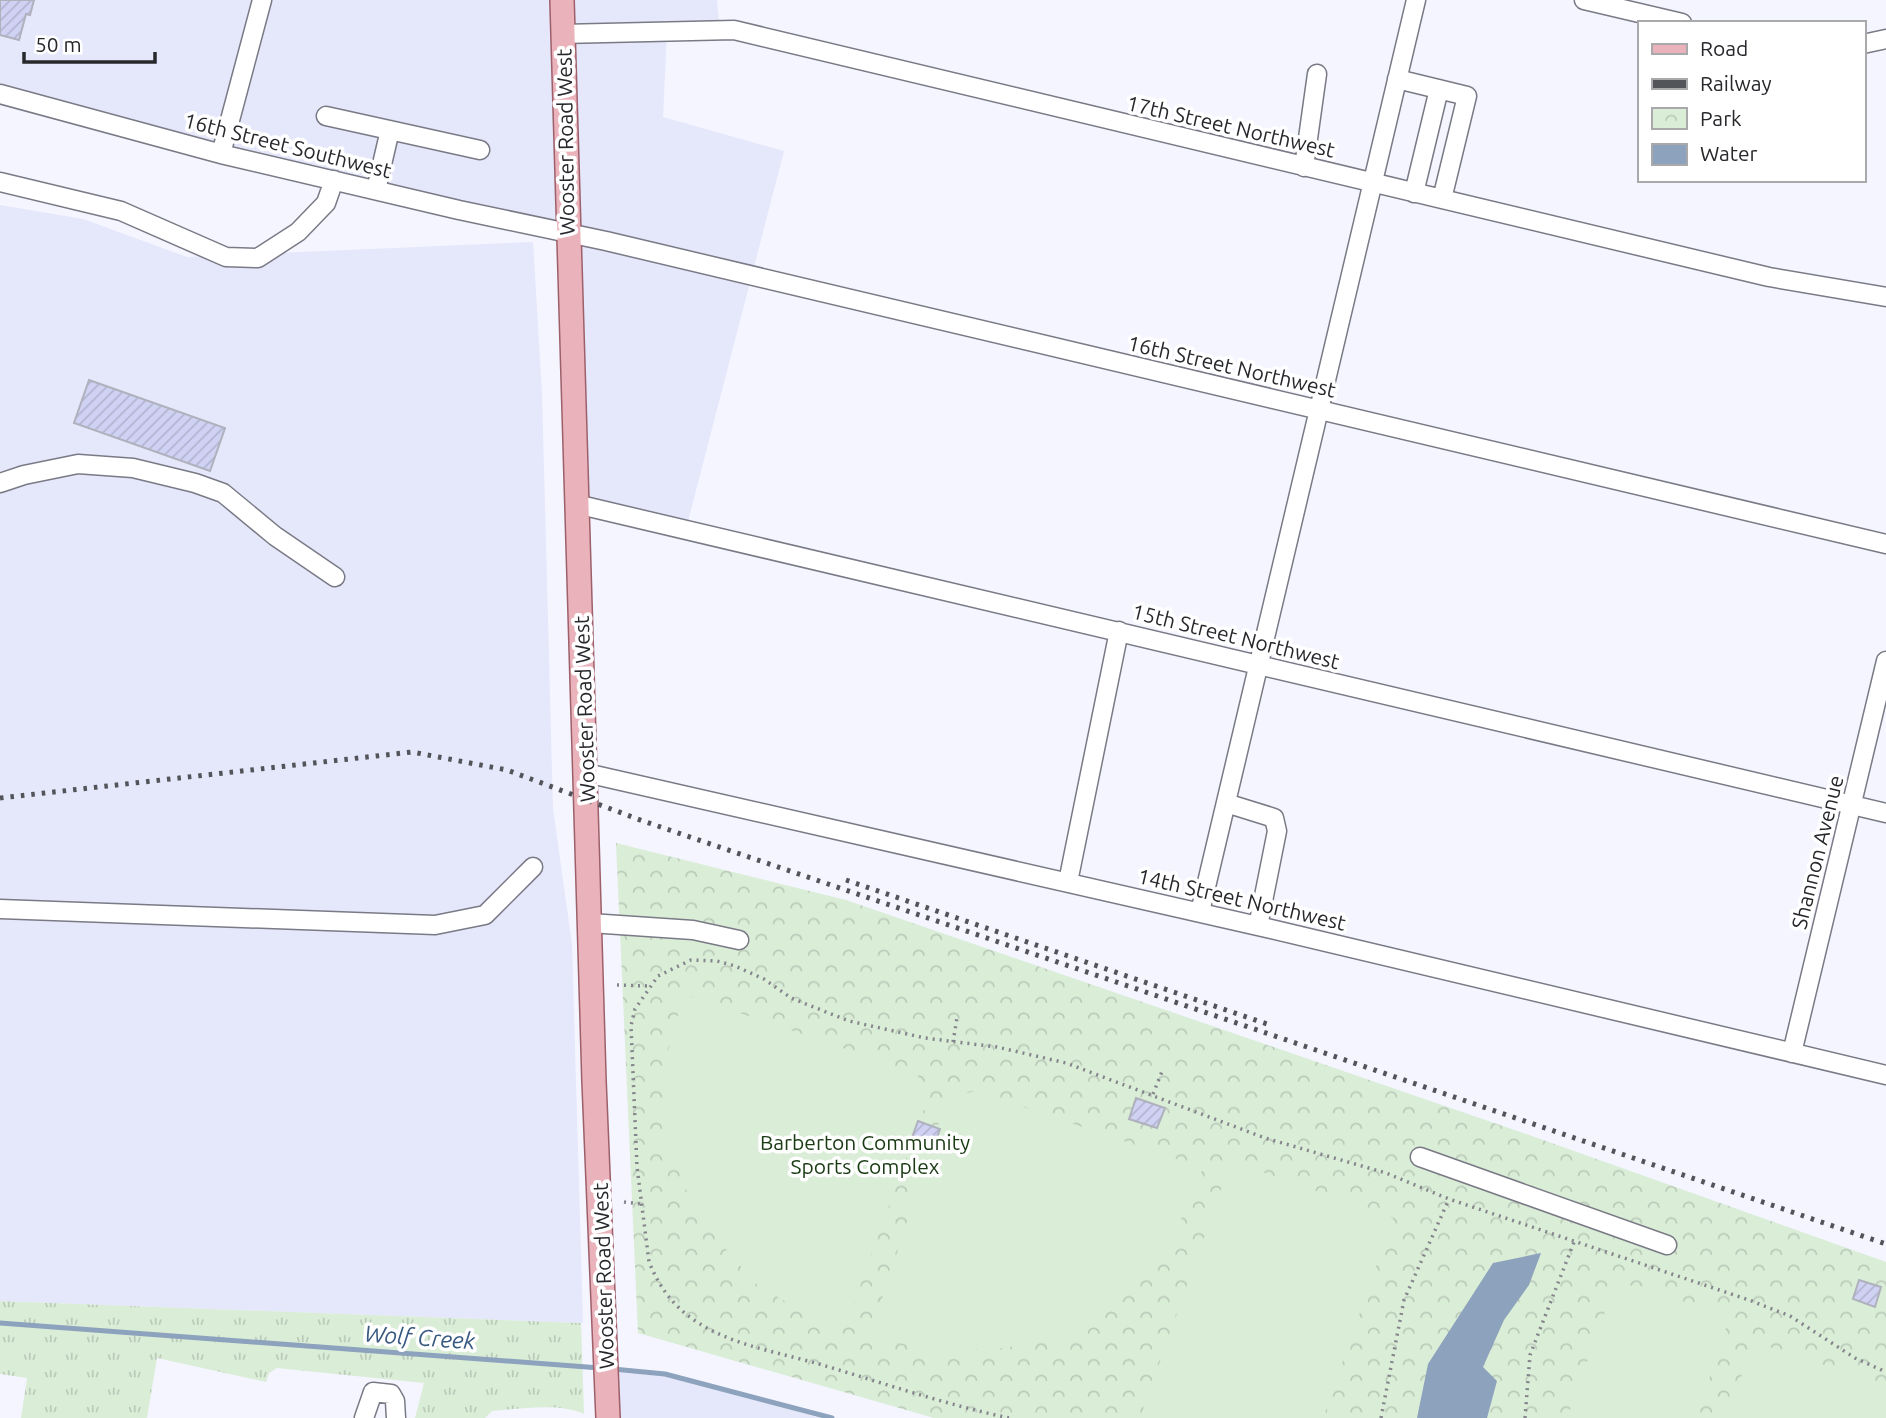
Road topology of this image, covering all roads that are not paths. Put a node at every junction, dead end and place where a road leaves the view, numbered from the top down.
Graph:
1 (262, 0) edge
2 (562, 0) edge
3 (1416, 0) edge
4 (1584, 0) edge
5 (1673, 21) edge
6 (562, 34) junction
7 (1886, 39) edge
8 (1865, 44) edge
9 (1317, 74) dead end
10 (1397, 79) junction
11 (1439, 89) junction
12 (0, 94) edge
13 (326, 116) dead end
14 (390, 130) junction
15 (480, 150) dead end
16 (221, 154) junction
17 (1304, 167) junction
18 (334, 180) junction
19 (0, 182) edge
20 (1372, 183) junction
21 (376, 190) junction
22 (1414, 192) junction
23 (1442, 199) junction
24 (567, 234) junction
25 (1886, 298) edge
26 (1319, 409) junction
27 (0, 483) edge
28 (576, 504) junction
29 (1886, 544) edge
30 (335, 577) dead end
31 (1119, 631) junction
32 (1886, 661) edge
33 (1259, 664) junction
34 (586, 773) junction
35 (1226, 803) junction
36 (1852, 805) junction
37 (1886, 813) edge
38 (533, 867) dead end
39 (1068, 882) junction
40 (0, 909) edge
41 (1200, 912) junction
42 (590, 923) junction
43 (1258, 926) junction
44 (739, 940) dead end
45 (1792, 1053) junction
46 (1886, 1075) edge
47 (1420, 1157) dead end
48 (1667, 1245) dead end
49 (608, 1415) edge
50 (364, 1418) edge
51 (396, 1418) edge

1 - 16 street
2 - 6 main road, Wooster Road West
3 - 10 street
4 - 5 street
6 - 17 street, 17th Street Northwest
6 - 24 main road, Wooster Road West
7 - 8 street
9 - 17 street
10 - 11 street
10 - 20 street
11 - 22 street
11 - 23 street
12 - 16 street, 16th Street Southwest
13 - 14 street
14 - 15 street
14 - 21 street
16 - 18 street, 16th Street Southwest
17 - 20 street, 17th Street Northwest
18 - 19 street
18 - 21 street, 16th Street Southwest
20 - 22 street, 17th Street Northwest
20 - 26 street
21 - 24 street, 16th Street Southwest
22 - 23 street, 17th Street Northwest
23 - 25 street, 17th Street Northwest
24 - 26 street, 16th Street Northwest
24 - 28 main road, Wooster Road West
26 - 29 street, 16th Street Northwest
26 - 33 street
27 - 30 street
28 - 31 street, 15th Street Northwest
28 - 34 main road, Wooster Road West
31 - 33 street, 15th Street Northwest
31 - 39 street
32 - 36 street, Shannon Avenue
33 - 35 street
33 - 36 street, 15th Street Northwest
34 - 39 street, 14th Street Northwest
34 - 42 main road, Wooster Road West
35 - 41 street
35 - 43 street
36 - 37 street, 15th Street Northwest
36 - 45 street, Shannon Avenue
38 - 40 street
39 - 41 street, 14th Street Northwest
41 - 43 street, 14th Street Northwest
42 - 44 street
42 - 49 main road, Wooster Road West
43 - 45 street, 14th Street Northwest
45 - 46 street, 14th Street Northwest
47 - 48 street
50 - 51 street

